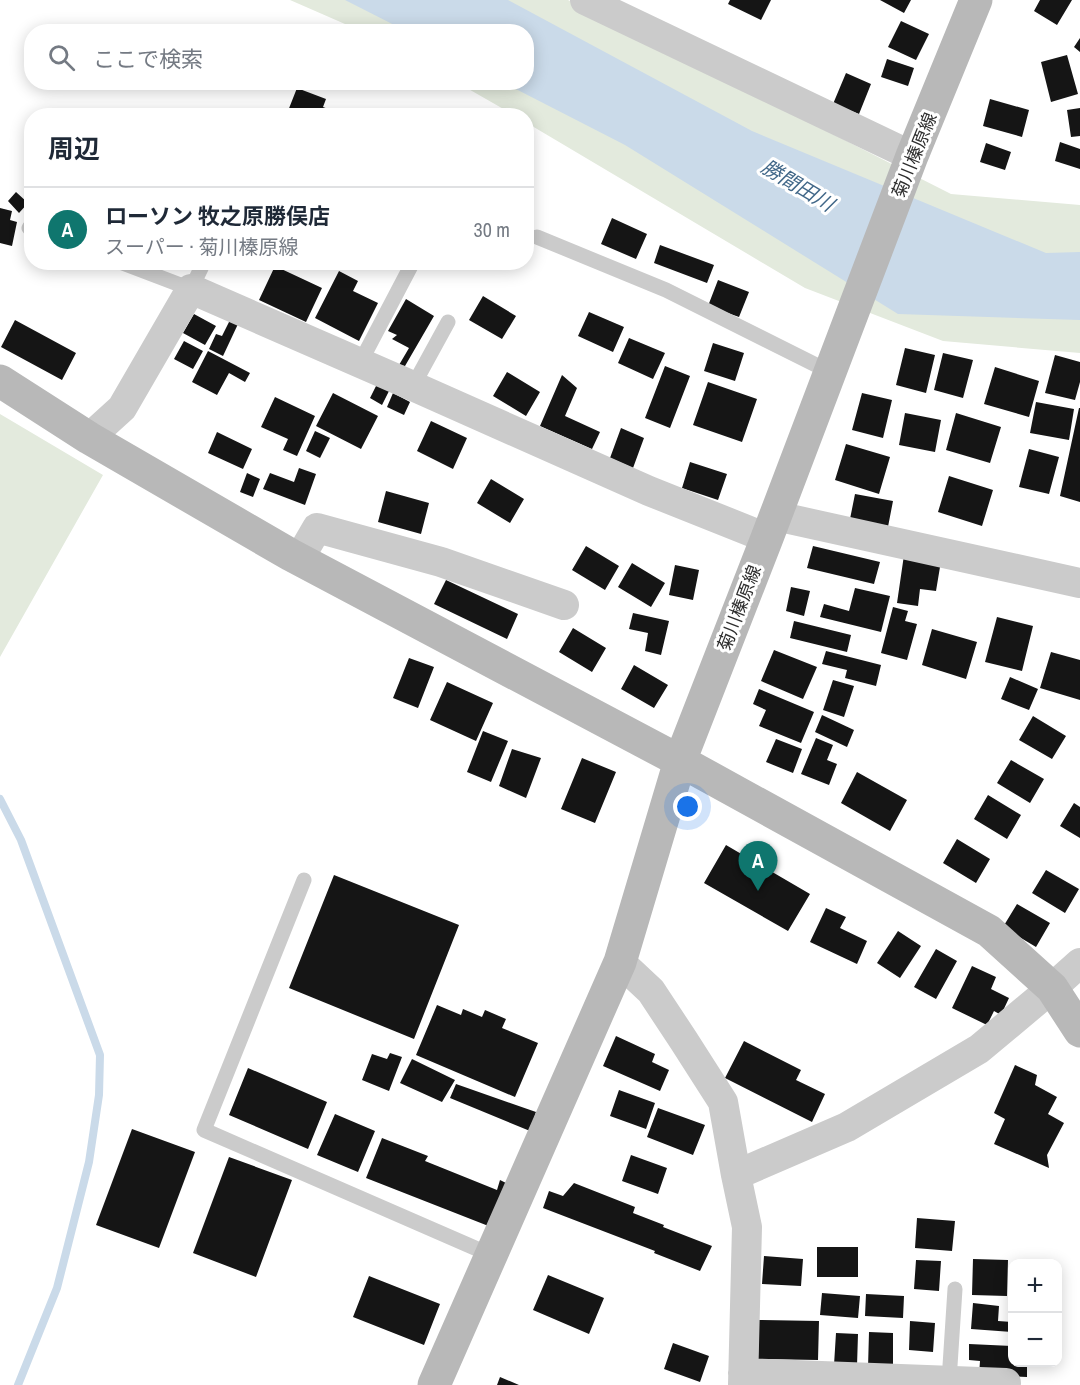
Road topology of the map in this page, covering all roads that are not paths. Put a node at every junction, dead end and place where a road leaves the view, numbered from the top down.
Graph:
1 (585, 0) edge
2 (976, 0) edge
3 (912, 156) junction
4 (537, 237) dead end
5 (141, 270) edge
6 (200, 270) edge
7 (409, 270) edge
8 (191, 289) junction
9 (447, 322) dead end
10 (360, 363) junction
11 (830, 372) junction
12 (0, 381) edge
13 (414, 386) junction
14 (89, 438) junction
15 (771, 527) junction
16 (299, 559) junction
17 (1080, 583) edge
18 (564, 605) dead end
19 (680, 761) junction
20 (304, 880) dead end
21 (620, 962) junction
22 (1080, 963) edge
23 (1052, 988) junction
24 (1080, 1031) edge
25 (736, 1175) junction
26 (491, 1255) junction
27 (955, 1289) dead end
28 (743, 1379) edge
29 (949, 1381) junction
30 (434, 1385) edge
31 (1005, 1385) edge

1 - 3 street
2 - 3 street, 菊川榛原線
3 - 11 street, 菊川榛原線
4 - 11 lane
5 - 8 lane
6 - 8 lane
7 - 10 lane
8 - 10 street
8 - 14 street
9 - 13 lane
10 - 13 street
11 - 15 street, 菊川榛原線
12 - 14 street
13 - 15 street
14 - 16 street
15 - 17 street
15 - 19 street, 菊川榛原線
16 - 18 street
16 - 19 street
19 - 21 street, 菊川榛原線
19 - 23 street
20 - 26 lane
21 - 25 street
21 - 26 street, 菊川榛原線
22 - 23 street
23 - 24 street
23 - 25 street
25 - 28 street
26 - 30 street, 菊川榛原線
27 - 29 lane
28 - 29 street
29 - 31 street

